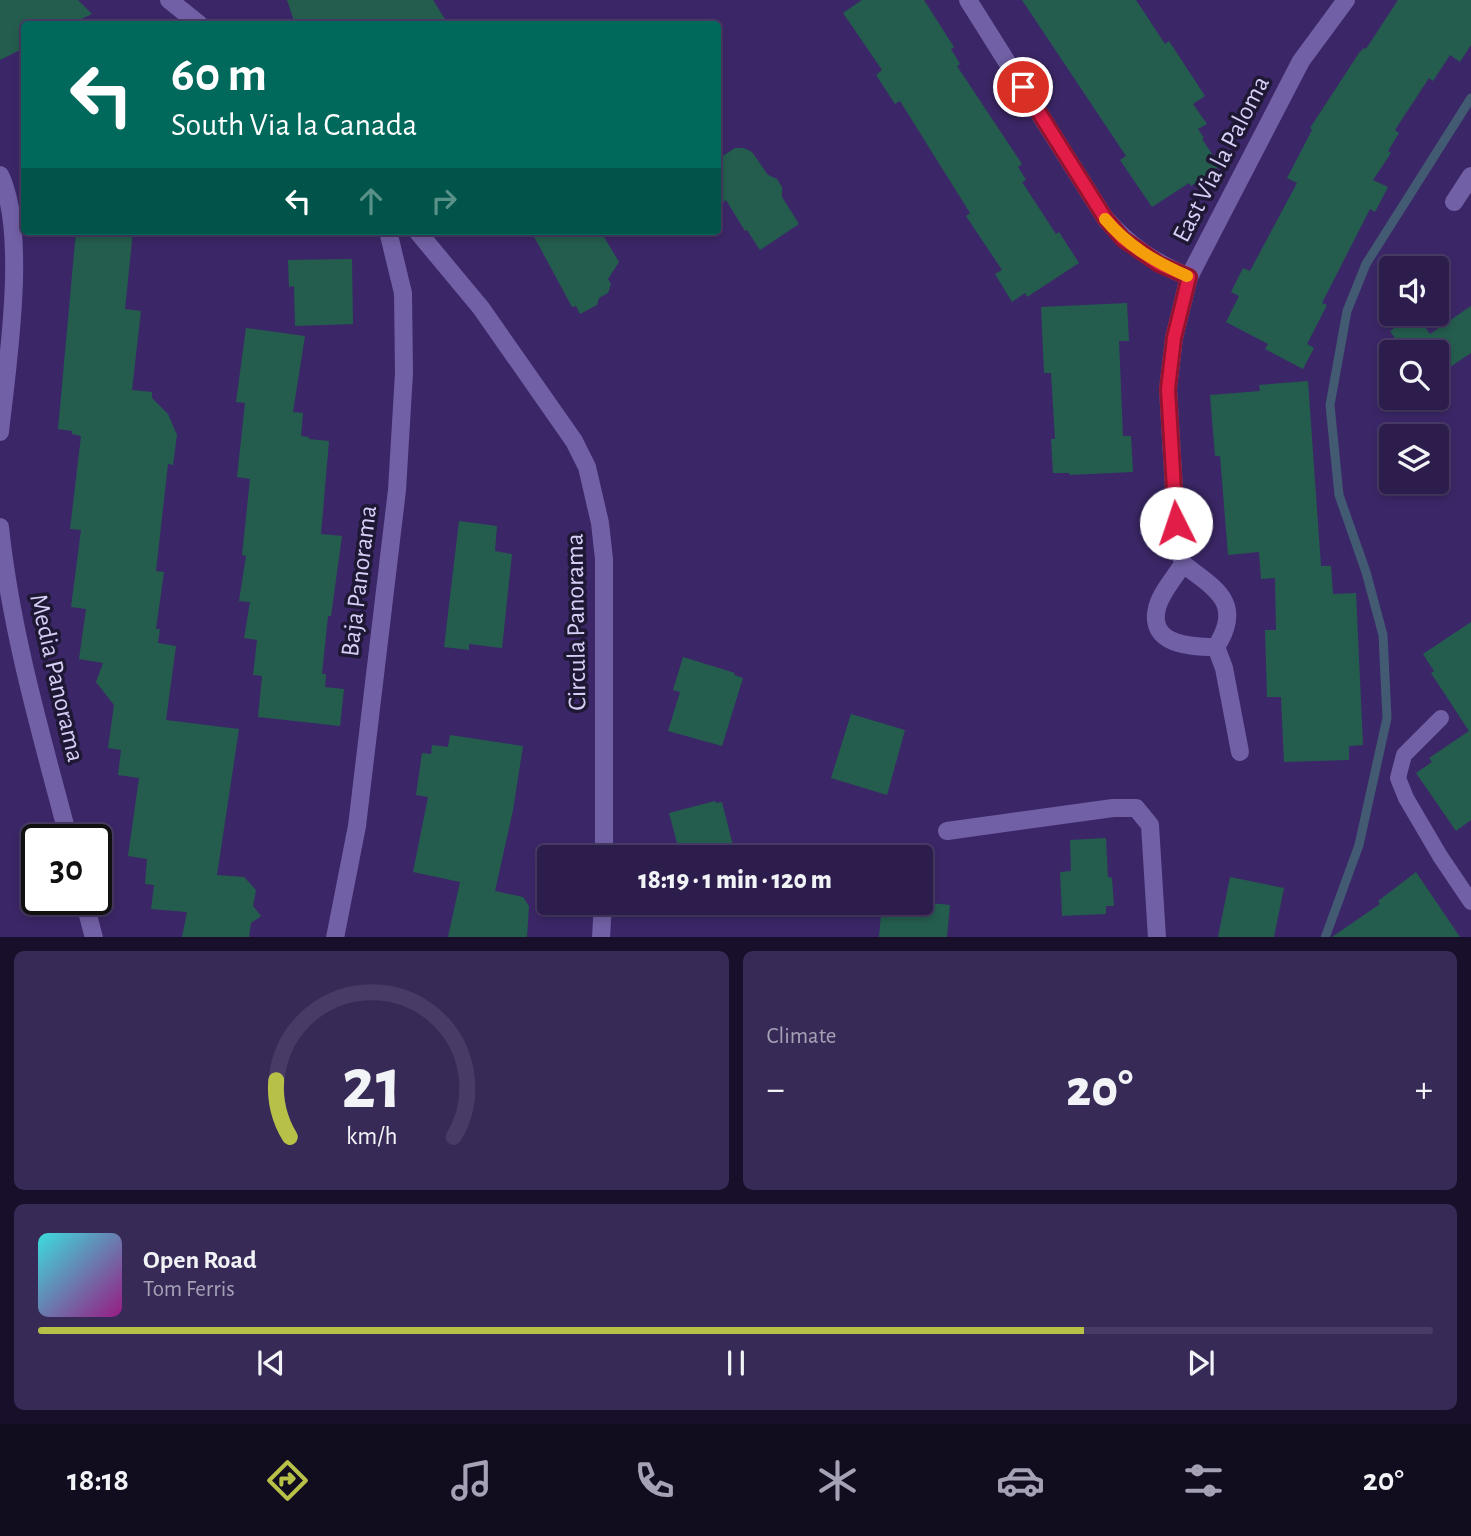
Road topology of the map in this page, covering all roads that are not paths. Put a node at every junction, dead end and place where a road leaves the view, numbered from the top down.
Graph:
1 (169, 0) edge
2 (968, 0) edge
3 (1346, 0) edge
4 (195, 21) edge
5 (0, 175) edge
6 (1471, 176) edge
7 (1454, 202) dead end
8 (389, 235) edge
9 (421, 235) edge
10 (1189, 277) junction
11 (0, 432) edge
12 (0, 527) edge
13 (1183, 564) junction
14 (1216, 647) junction
15 (1441, 718) dead end
16 (1240, 752) dead end
17 (65, 824) edge
18 (947, 831) dead end
19 (604, 845) edge
20 (1471, 902) edge
21 (88, 915) edge
22 (602, 915) edge
23 (93, 937) edge
24 (335, 937) edge
25 (601, 937) edge
26 (1157, 937) edge

1 - 4 street
2 - 10 street
3 - 10 street, East Via la Paloma
5 - 11 street
6 - 7 street
8 - 24 street, Baja Panorama
9 - 19 street, Circula Panorama
10 - 13 street, East Via la Paloma
12 - 17 street, Media Panorama
13 - 14 street
13 - 14 street
14 - 16 street
15 - 20 lane
18 - 26 street
21 - 23 street
22 - 25 street

